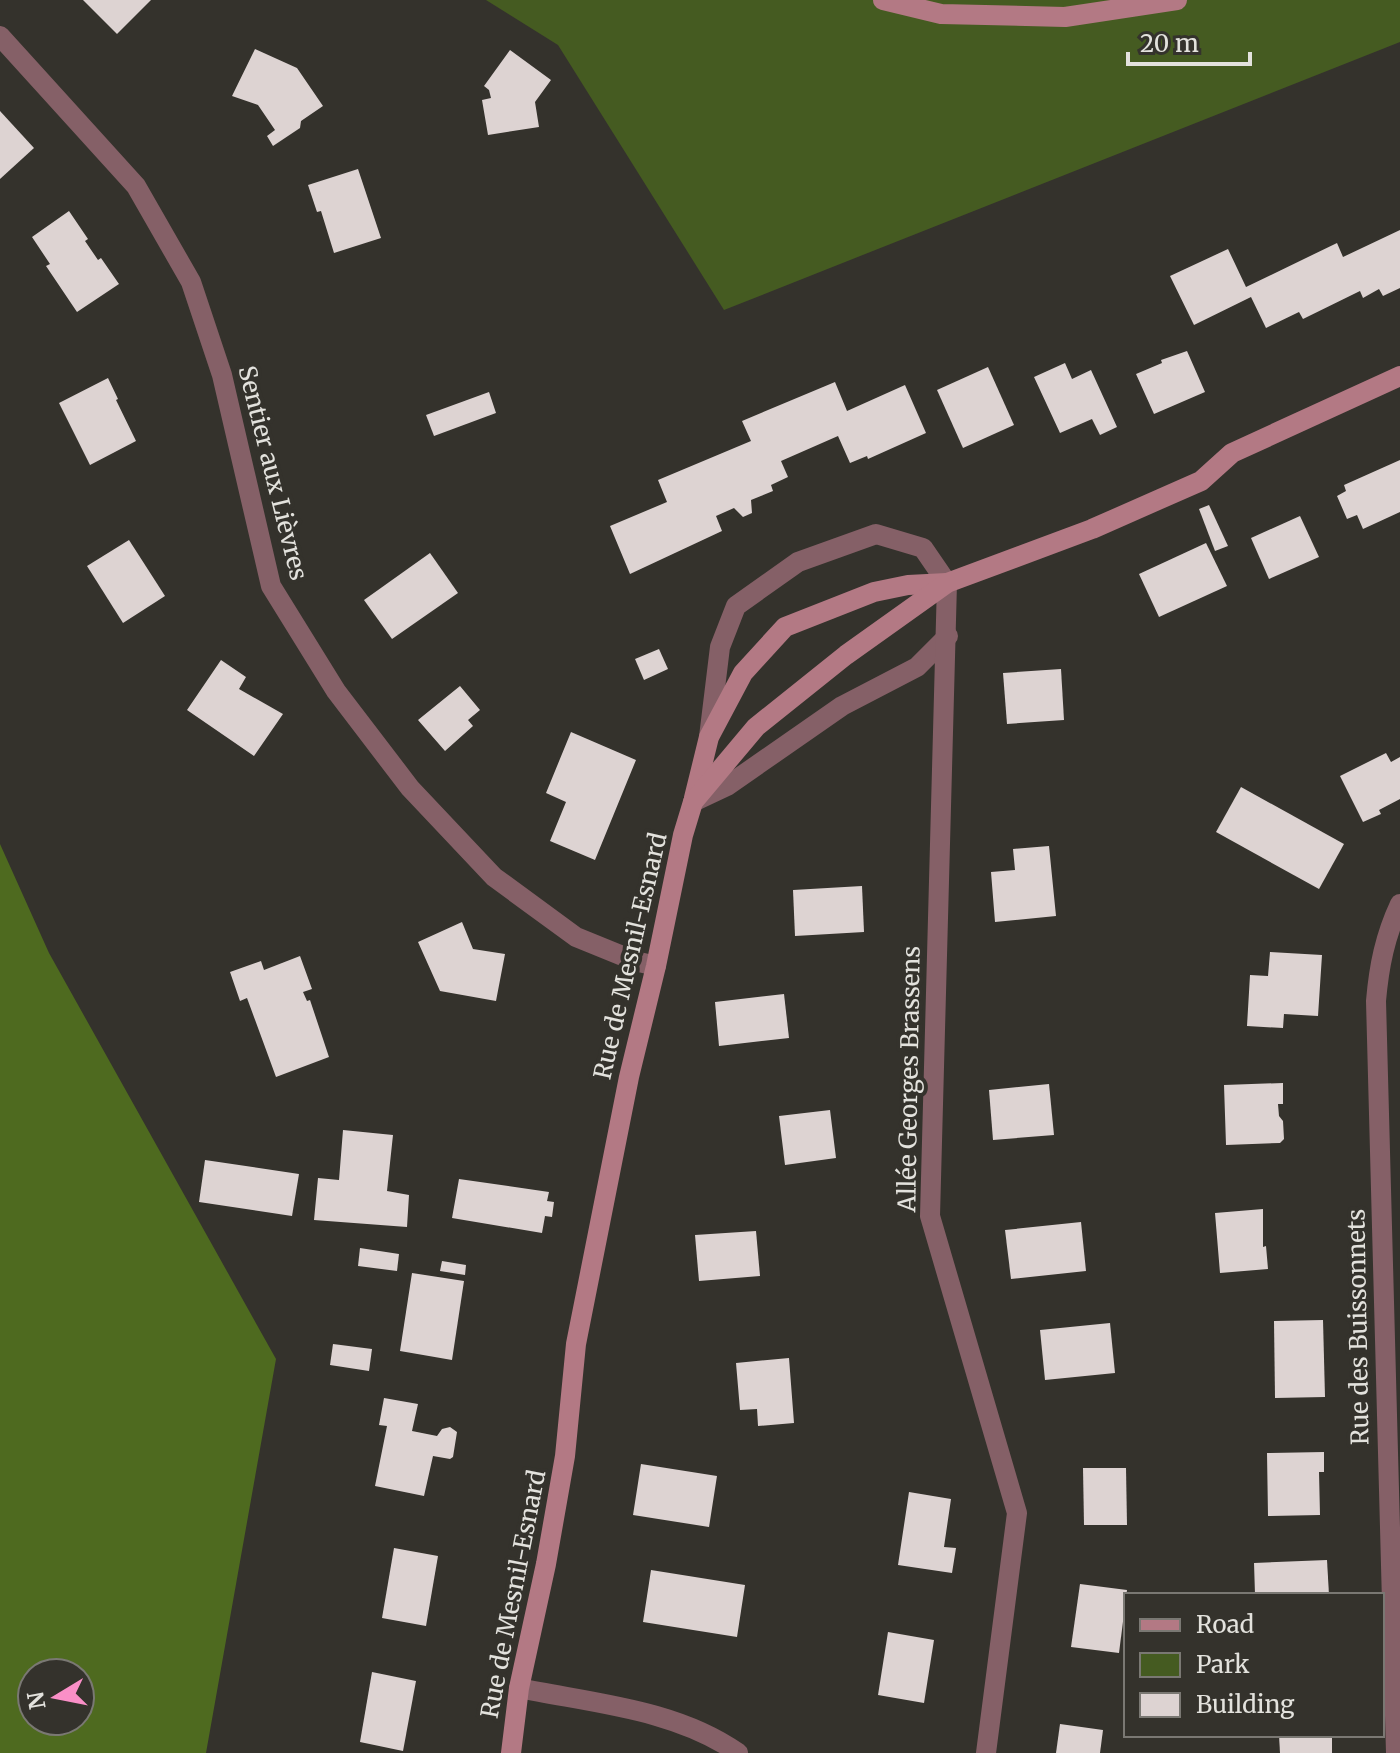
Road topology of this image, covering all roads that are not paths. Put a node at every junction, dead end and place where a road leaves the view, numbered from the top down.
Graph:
1 (883, 0) edge
2 (1177, 0) edge
3 (0, 36) edge
4 (1400, 376) edge
5 (947, 583) junction
6 (948, 636) junction
7 (709, 737) junction
8 (693, 802) junction
9 (1400, 904) edge
10 (656, 966) junction
11 (1391, 1235) edge
12 (519, 1688) junction
13 (511, 1753) edge
14 (738, 1753) edge
15 (986, 1753) edge
16 (1396, 1753) edge

1 - 2 street
3 - 10 street, Sentier aux Lièvres
4 - 5 street
5 - 6 street, Allée Georges Brassens
5 - 7 street
5 - 7 street
5 - 8 street, Rue de Mesnil-Esnard
6 - 8 street
6 - 15 street, Allée Georges Brassens
7 - 8 street
8 - 10 street, Rue de Mesnil-Esnard
9 - 11 street, Rue des Buissonnets
10 - 12 street, Rue de Mesnil-Esnard
11 - 16 street, Rue des Buissonnets
12 - 13 street, Rue de Mesnil-Esnard
12 - 14 street

